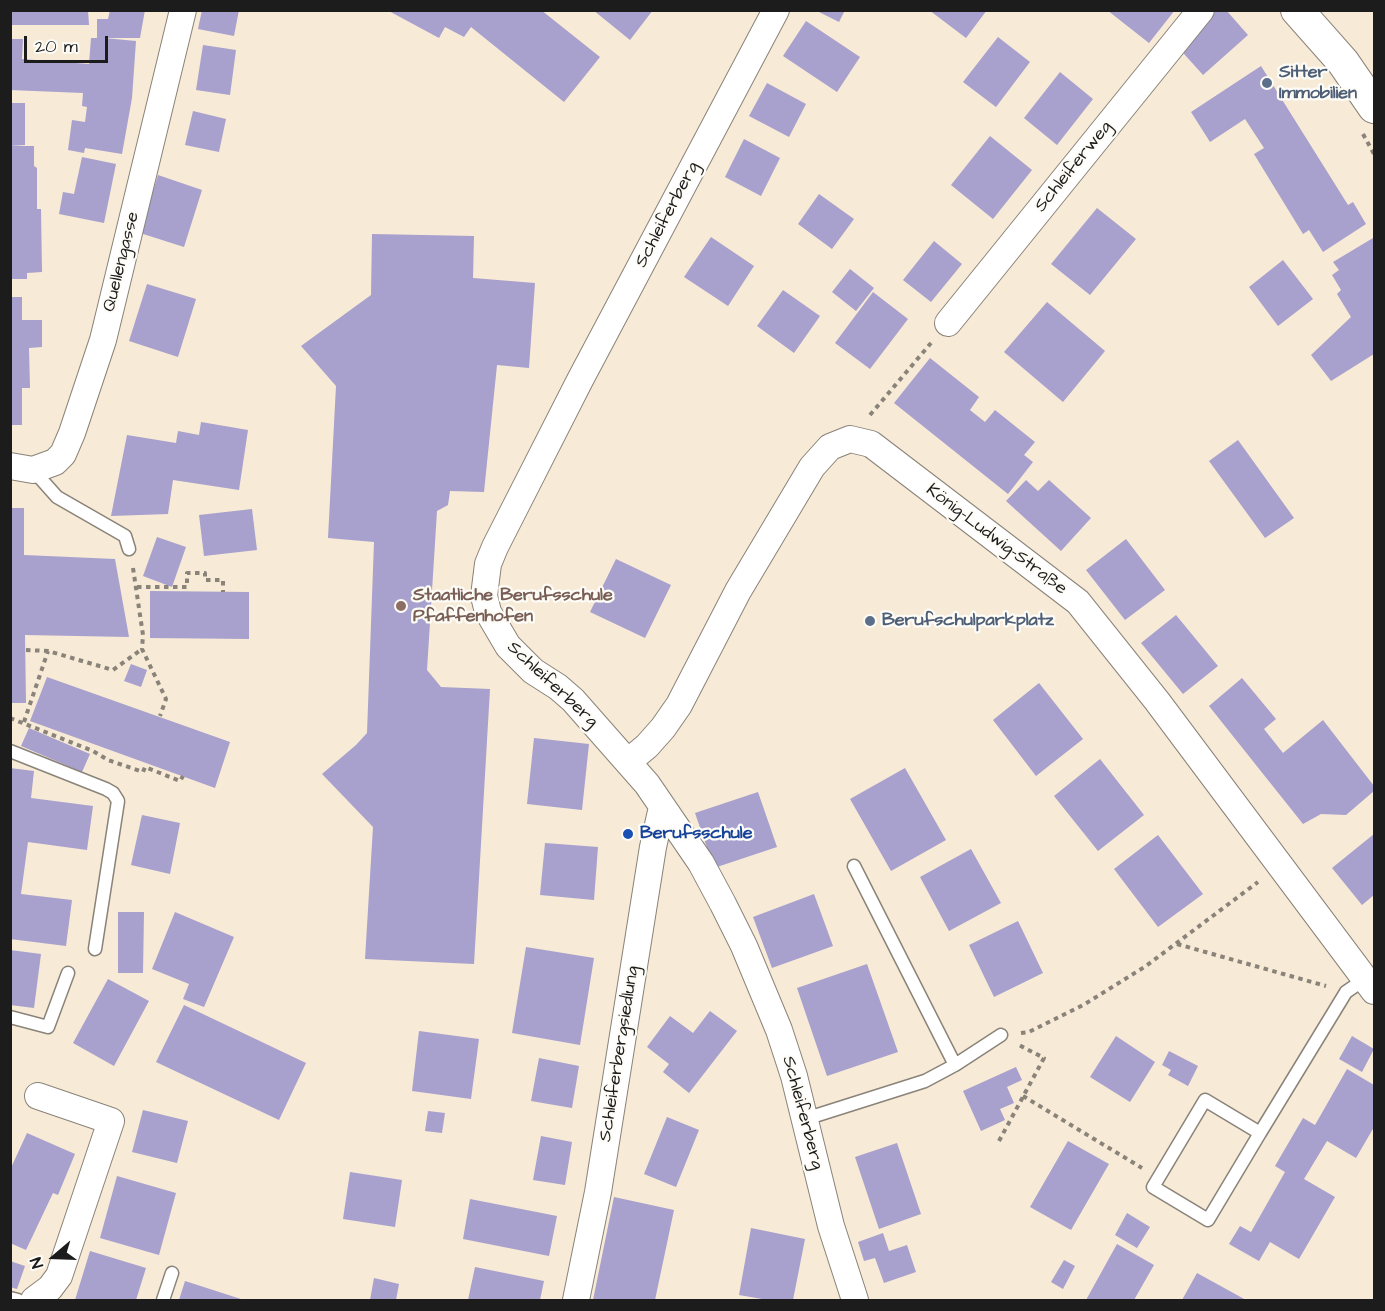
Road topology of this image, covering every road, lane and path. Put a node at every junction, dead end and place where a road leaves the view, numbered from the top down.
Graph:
1 (183, 10) edge
2 (776, 10) edge
3 (1200, 10) edge
4 (1297, 10) edge
5 (1374, 104) edge
6 (948, 323) joint
7 (850, 439) junction
8 (22, 468) edge
9 (129, 549) joint
10 (137, 587) junction
11 (224, 592) dead end
12 (142, 649) junction
13 (26, 650) dead end
14 (48, 651) junction
15 (160, 716) dead end
16 (10, 718) edge
17 (24, 722) junction
18 (10, 751) edge
19 (629, 761) junction
20 (183, 776) dead end
21 (662, 807) junction
22 (854, 866) dead end
23 (1240, 897) dead end
24 (1176, 944) junction
25 (95, 949) dead end
26 (68, 973) dead end
27 (1362, 987) edge
28 (10, 1017) edge
29 (1001, 1035) junction
30 (955, 1065) junction
31 (38, 1096) dead end
32 (1023, 1096) junction
33 (805, 1119) junction
34 (1260, 1133) junction
35 (999, 1141) dead end
36 (1158, 1178) junction
37 (172, 1273) dead end
38 (10, 1298) edge
39 (18, 1300) edge
40 (34, 1300) edge
41 (163, 1300) edge
42 (576, 1300) edge
43 (855, 1300) edge

1 - 8 street, Quellengasse
2 - 19 street, Schleiferberg
3 - 6 street, Schleiferweg
4 - 5 street
6 - 7 path
7 - 19 street
7 - 27 street, König-Ludwig-Straße
8 - 9 lane
9 - 10 path
10 - 11 path
10 - 12 path
12 - 14 path
12 - 15 path
13 - 14 path
14 - 17 path
16 - 17 path
17 - 20 path
18 - 25 lane
19 - 21 street, Schleiferberg
21 - 33 street, Schleiferberg
21 - 42 street, Schleiferbergsiedlung
22 - 30 lane
23 - 24 path
24 - 27 path
24 - 29 path
26 - 28 lane
27 - 34 lane
29 - 30 lane
29 - 32 path
30 - 33 lane
31 - 40 street
32 - 35 path
32 - 36 path
33 - 43 street, Schleiferberg
34 - 36 lane
34 - 36 lane
37 - 41 lane
38 - 39 lane

